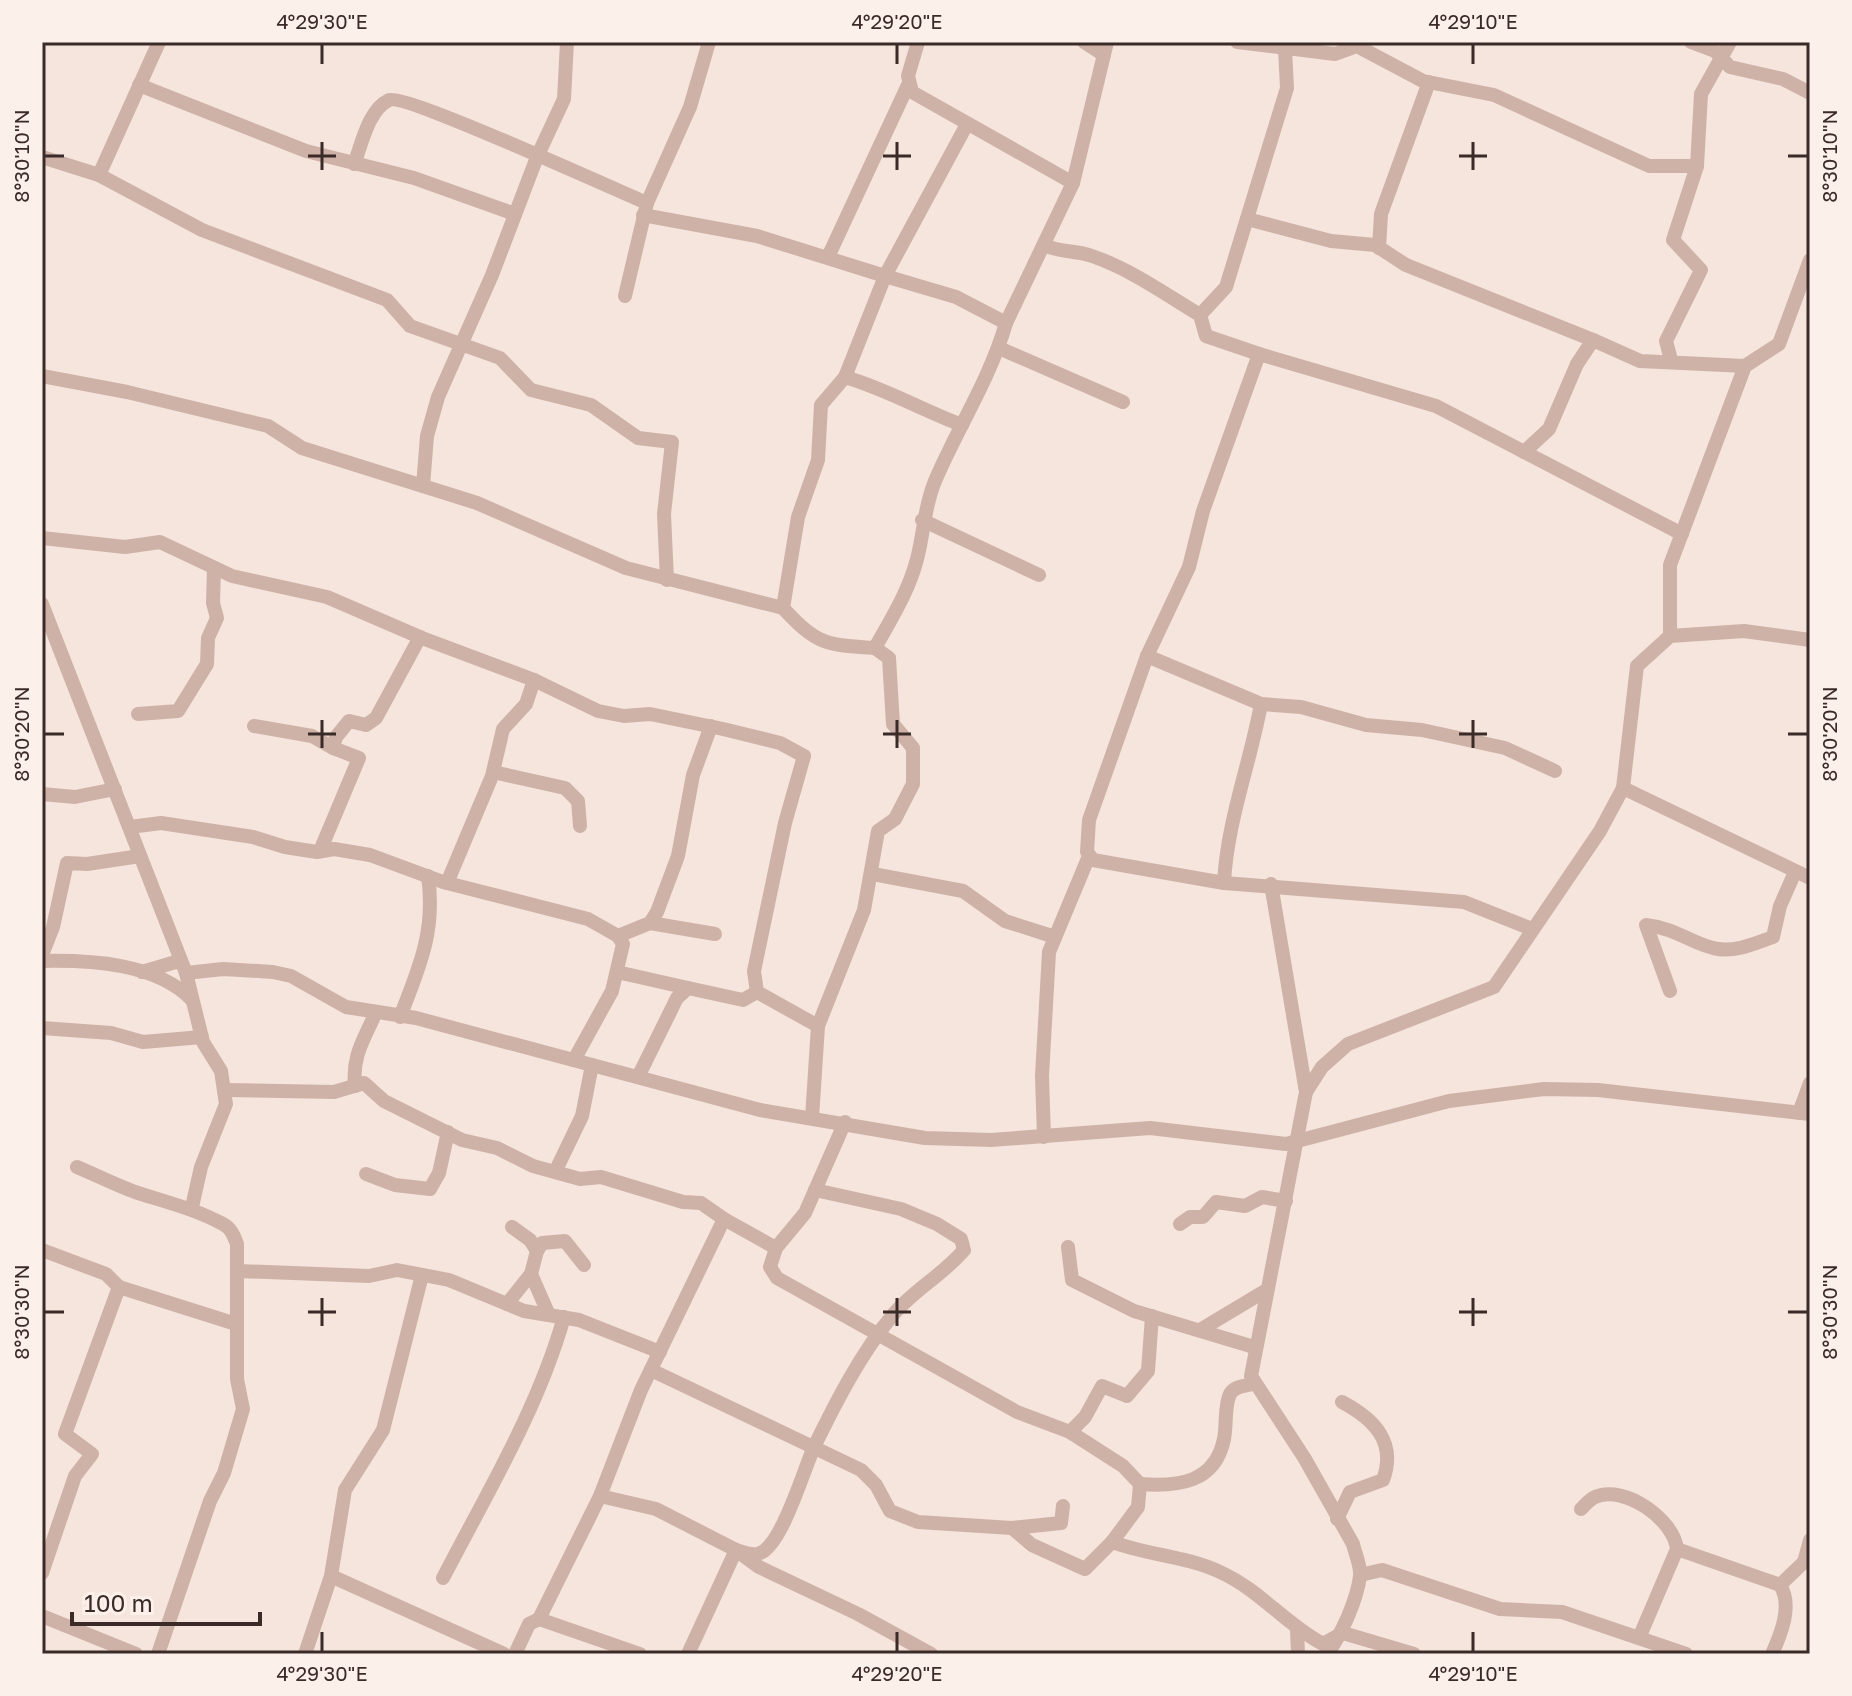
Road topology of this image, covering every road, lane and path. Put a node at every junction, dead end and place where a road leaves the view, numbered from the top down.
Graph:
1 (159, 42) edge
2 (567, 42) edge
3 (709, 42) edge
4 (918, 42) edge
5 (1084, 42) edge
6 (1237, 42) edge
7 (1691, 42) edge
8 (1730, 42) edge
9 (1105, 48) edge
10 (1285, 49) junction
11 (1723, 59) junction
12 (1429, 82) junction
13 (139, 85) junction
14 (908, 85) junction
15 (1810, 93) edge
16 (966, 126) junction
17 (42, 157) edge
18 (537, 157) junction
19 (354, 164) junction
20 (1697, 166) junction
21 (99, 175) junction
22 (1073, 183) junction
23 (645, 209) junction
24 (515, 214) junction
25 (1247, 219) junction
26 (1044, 245) junction
27 (1379, 248) junction
28 (828, 257) junction
29 (1810, 260) edge
30 (885, 276) junction
31 (625, 296) dead end
32 (1200, 315) junction
33 (1006, 323) junction
34 (1593, 340) junction
35 (460, 347) junction
36 (999, 348) junction
37 (1259, 354) junction
38 (1671, 360) junction
39 (1745, 366) junction
40 (42, 376) edge
41 (845, 377) junction
42 (1123, 402) dead end
43 (962, 425) junction
44 (1524, 452) junction
45 (423, 486) junction
46 (922, 520) junction
47 (1682, 534) junction
48 (42, 538) edge
49 (214, 568) junction
50 (1039, 575) dead end
51 (667, 580) junction
52 (42, 604) edge
53 (783, 608) junction
54 (1670, 636) junction
55 (420, 637) junction
56 (1810, 640) edge
57 (875, 648) junction
58 (1147, 656) junction
59 (534, 680) junction
60 (1261, 704) junction
61 (138, 714) dead end
62 (254, 726) dead end
63 (711, 726) junction
64 (333, 748) junction
65 (1555, 771) dead end
66 (493, 772) junction
67 (1623, 788) junction
68 (115, 789) junction
69 (42, 794) edge
70 (580, 826) dead end
71 (130, 827) junction
72 (320, 851) junction
73 (140, 856) junction
74 (1089, 856) junction
75 (1795, 872) junction
76 (873, 874) junction
77 (428, 876) junction
78 (1810, 878) edge
79 (447, 883) junction
80 (1224, 883) junction
81 (1271, 884) junction
82 (650, 923) junction
83 (1532, 929) junction
84 (715, 934) dead end
85 (618, 936) junction
86 (1055, 937) junction
87 (42, 958) edge
88 (183, 967) junction
89 (141, 972) junction
90 (617, 972) junction
91 (688, 988) junction
92 (1670, 991) dead end
93 (757, 992) junction
94 (193, 1000) junction
95 (375, 1014) junction
96 (400, 1017) junction
97 (818, 1026) junction
98 (42, 1028) edge
99 (202, 1037) junction
100 (574, 1060) junction
101 (592, 1065) junction
102 (638, 1077) junction
103 (1810, 1083) edge
104 (355, 1086) junction
105 (224, 1090) junction
106 (1306, 1092) junction
107 (1805, 1114) edge
108 (812, 1118) junction
109 (845, 1122) junction
110 (448, 1132) junction
111 (1044, 1137) junction
112 (1297, 1142) junction
113 (77, 1167) dead end
114 (556, 1170) junction
115 (366, 1174) dead end
116 (815, 1190) junction
117 (1286, 1201) junction
118 (192, 1207) junction
119 (724, 1219) junction
120 (1180, 1224) dead end
121 (512, 1227) dead end
122 (1068, 1247) dead end
123 (776, 1248) junction
124 (42, 1250) edge
125 (537, 1251) junction
126 (584, 1265) dead end
127 (238, 1271) junction
128 (531, 1274) junction
129 (422, 1275) junction
130 (119, 1287) junction
131 (1265, 1291) junction
132 (507, 1304) junction
133 (556, 1316) junction
134 (1152, 1316) junction
135 (236, 1324) junction
136 (1200, 1330) junction
137 (876, 1334) junction
138 (1254, 1347) junction
139 (660, 1352) junction
140 (651, 1370) junction
141 (1253, 1384) junction
142 (1342, 1402) dead end
143 (1070, 1432) junction
144 (813, 1450) junction
145 (1140, 1484) junction
146 (600, 1496) junction
147 (1063, 1506) dead end
148 (1581, 1509) dead end
149 (1337, 1519) junction
150 (1012, 1528) junction
151 (1810, 1540) edge
152 (1112, 1542) junction
153 (1677, 1549) junction
154 (736, 1550) junction
155 (42, 1573) edge
156 (1360, 1575) junction
157 (331, 1576) junction
158 (443, 1578) dead end
159 (1780, 1585) junction
160 (42, 1616) edge
161 (539, 1619) junction
162 (1297, 1630) junction
163 (1343, 1633) junction
164 (1639, 1638) junction
165 (136, 1654) edge
166 (158, 1654) edge
167 (305, 1654) edge
168 (504, 1654) edge
169 (515, 1654) edge
170 (640, 1654) edge
171 (688, 1654) edge
172 (931, 1654) edge
173 (1298, 1654) edge
174 (1327, 1654) edge
175 (1414, 1654) edge
176 (1686, 1654) edge
177 (1772, 1654) edge

1 - 13 street
2 - 18 street
3 - 23 street
4 - 14 street
5 - 9 street
6 - 10 street
7 - 11 street
8 - 11 street
9 - 22 street
10 - 12 street
10 - 25 street
11 - 15 street
11 - 20 street
12 - 20 street
12 - 27 street
13 - 19 street
13 - 21 street
14 - 16 street
14 - 28 street
16 - 22 street
16 - 30 street
17 - 21 street
18 - 19 street
18 - 23 street
18 - 24 street
19 - 24 street
20 - 38 street
21 - 35 street
22 - 26 street
23 - 28 street
23 - 31 street
24 - 35 street
25 - 27 street
25 - 32 street
26 - 32 street
26 - 33 street
27 - 34 street
28 - 30 street
29 - 39 street
30 - 33 street
30 - 41 street
32 - 37 street
33 - 36 street
34 - 38 street
34 - 44 street
35 - 45 street
35 - 51 street
36 - 42 street
36 - 43 street
37 - 44 street
37 - 58 street
38 - 39 street
39 - 47 street
40 - 45 street
41 - 43 street
41 - 53 street
43 - 46 street
44 - 47 street
45 - 51 street
46 - 50 street
46 - 57 street
47 - 54 street
48 - 49 street
49 - 55 street
49 - 61 street
51 - 53 street
52 - 68 street
53 - 57 street
54 - 56 street
54 - 67 street
55 - 59 street
55 - 64 street
57 - 76 street
58 - 60 street
58 - 74 street
59 - 63 street
59 - 66 street
60 - 65 street
60 - 80 street
62 - 64 street
63 - 82 street
63 - 93 street
64 - 72 street
66 - 70 street
66 - 79 street
67 - 75 street
67 - 83 street
68 - 69 street
68 - 71 street
71 - 72 street
71 - 73 street
72 - 77 street
73 - 87 street
73 - 88 street
74 - 80 street
74 - 86 street
75 - 78 street
75 - 92 street
76 - 86 street
76 - 97 street
77 - 79 street
77 - 96 street
79 - 85 street
80 - 81 street
81 - 83 street
81 - 106 street
82 - 84 street
82 - 85 street
83 - 106 street
85 - 90 street
86 - 111 street
87 - 89 street
88 - 89 street
88 - 94 street
88 - 95 street
89 - 94 street
90 - 91 street
90 - 100 street
91 - 93 street
91 - 102 street
93 - 97 street
94 - 99 street
95 - 96 street
95 - 104 street
96 - 100 street
97 - 108 street
98 - 99 street
99 - 105 street
100 - 101 street
101 - 102 street
101 - 114 street
102 - 108 street
103 - 107 street
104 - 105 street
104 - 110 street
105 - 118 street
106 - 112 street
107 - 112 street
108 - 109 street
109 - 111 street
109 - 116 street
110 - 114 street
110 - 115 street
111 - 112 street
112 - 117 street
113 - 118 street
114 - 119 street
116 - 123 street
116 - 137 street
117 - 120 street
117 - 131 street
118 - 127 street
119 - 123 street
119 - 139 street
121 - 125 street
122 - 134 street
123 - 137 street
124 - 130 street
125 - 126 street
125 - 128 street
127 - 129 street
127 - 135 street
128 - 132 street
128 - 133 street
129 - 132 street
129 - 157 street
130 - 135 street
130 - 155 street
131 - 136 street
131 - 138 street
132 - 133 street
133 - 139 street
133 - 158 street
134 - 136 street
134 - 143 street
135 - 166 street
136 - 138 street
137 - 143 street
137 - 144 street
138 - 141 street
139 - 140 street
140 - 144 street
140 - 146 street
141 - 145 street
141 - 149 street
142 - 149 street
143 - 145 street
144 - 150 street
144 - 154 street
145 - 152 street
146 - 154 street
146 - 161 street
147 - 150 street
148 - 153 street
149 - 156 street
150 - 152 street
151 - 159 street
152 - 162 street
153 - 159 street
153 - 164 street
154 - 171 street
154 - 172 street
156 - 163 street
156 - 164 street
157 - 167 street
157 - 168 street
159 - 177 street
160 - 165 street
161 - 169 street
161 - 170 street
162 - 163 street
162 - 173 street
163 - 174 street
163 - 175 street
164 - 176 street

